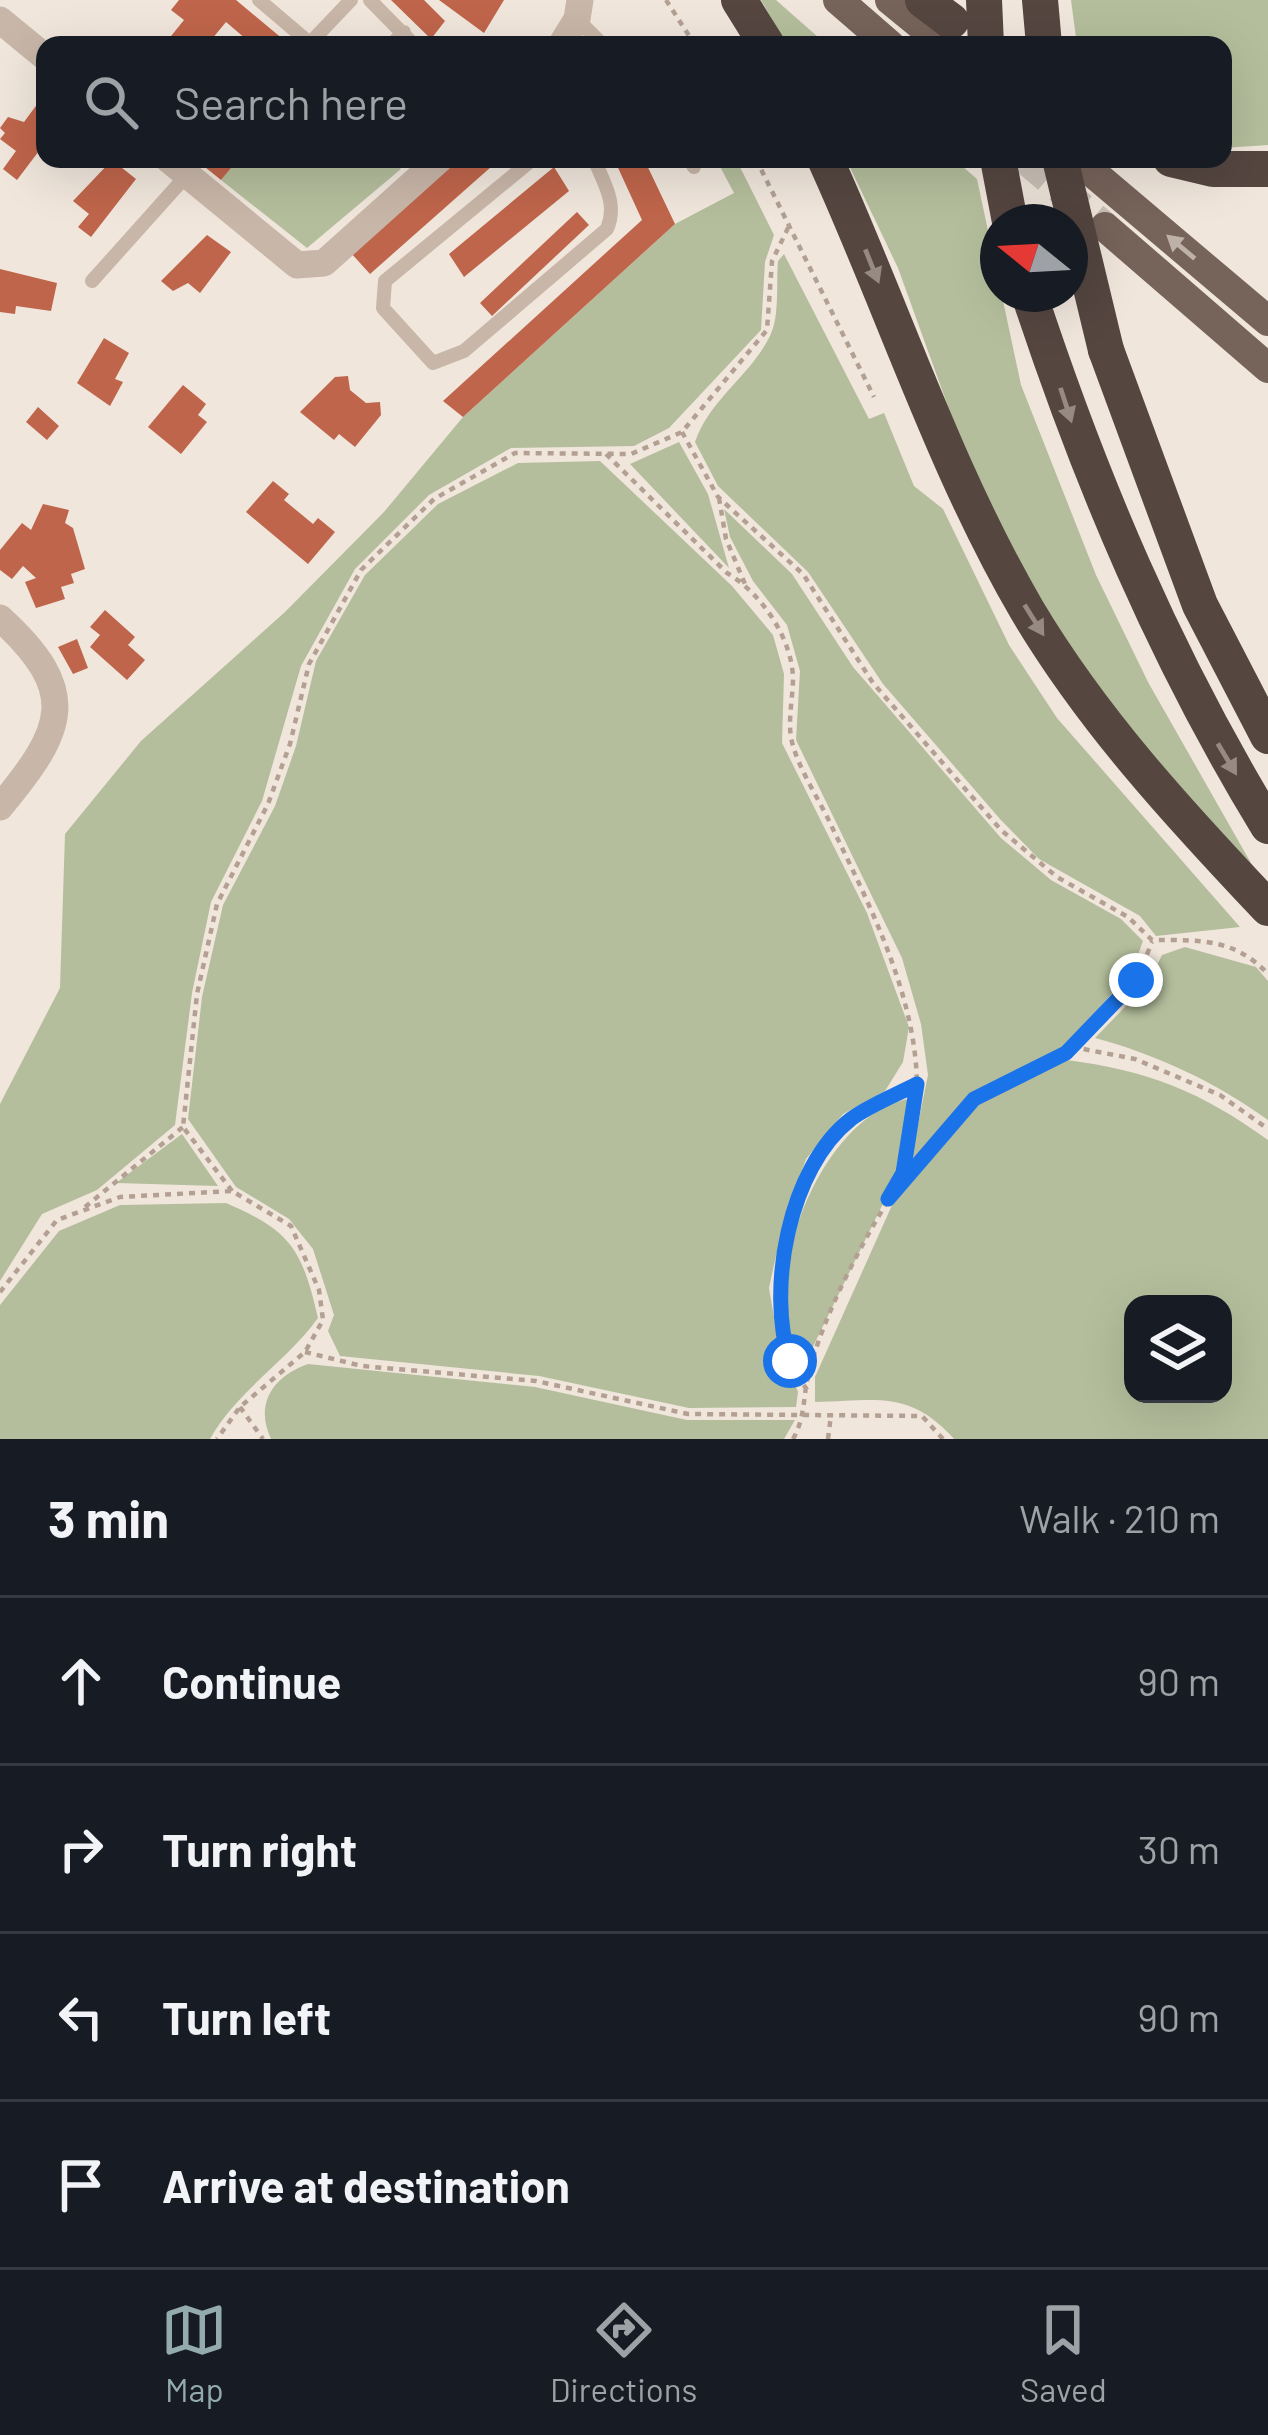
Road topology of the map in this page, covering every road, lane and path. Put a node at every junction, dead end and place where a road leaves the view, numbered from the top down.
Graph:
1 (351, 0) edge
2 (370, 0) edge
3 (666, 0) edge
4 (739, 0) edge
5 (838, 0) edge
6 (890, 0) edge
7 (984, 0) edge
8 (1040, 0) edge
9 (263, 1) edge
10 (579, 9) edge
11 (0, 20) edge
12 (939, 22) edge
13 (302, 36) edge
14 (318, 36) edge
15 (406, 36) edge
16 (565, 36) edge
17 (597, 36) edge
18 (689, 36) edge
19 (761, 36) edge
20 (880, 36) edge
21 (986, 36) edge
22 (1043, 36) edge
23 (36, 50) edge
24 (177, 168) edge
25 (179, 168) edge
26 (430, 168) edge
27 (522, 168) edge
28 (598, 168) edge
29 (760, 168) edge
30 (829, 168) edge
31 (1000, 168) edge
32 (1077, 168) edge
33 (1079, 168) edge
34 (1210, 168) edge
35 (1268, 170) edge
36 (1007, 204) edge
37 (789, 226) junction
38 (1105, 227) tunnel mouth
39 (92, 281) dead end
40 (1036, 312) edge
41 (1268, 321) edge
42 (1268, 368) edge
43 (874, 397) dead end
44 (682, 432) junction
45 (606, 454) junction
46 (718, 497) junction
47 (746, 584) junction
48 (0, 618) edge
49 (1268, 736) edge
50 (0, 807) edge
51 (1268, 826) edge
52 (1268, 908) edge
53 (1153, 940) junction
54 (1268, 974) edge
55 (1073, 1047) junction
56 (917, 1084) junction
57 (183, 1126) junction
58 (1268, 1130) edge
59 (232, 1191) junction
60 (888, 1199) junction
61 (81, 1211) junction
62 (0, 1292) edge
63 (305, 1352) junction
64 (807, 1390) junction
65 (240, 1408) junction
66 (804, 1412) junction
67 (832, 1413) junction
68 (217, 1439) edge
69 (263, 1439) edge
70 (793, 1439) edge
71 (828, 1439) edge
72 (944, 1439) edge

1 - 14 lane
2 - 15 lane
3 - 18 path
4 - 19 highway
5 - 20 main road
6 - 12 main road
7 - 21 highway
8 - 22 highway
9 - 13 lane
10 - 16 street
10 - 17 lane
11 - 23 street
24 - 39 lane
25 - 26 street
27 - 28 lane
29 - 37 path
30 -> 52 highway
31 - 36 highway
32 - 49 highway, bridge
41 -> 33 main road
34 - 35 highway
37 - 43 path
37 - 44 path
38 - 42 main road
40 -> 51 highway
44 - 45 path
44 - 46 path
45 - 47 path
45 - 57 path
46 - 47 path
46 - 53 path
47 - 56 path
48 - 50 street
53 - 54 path
53 - 55 path
55 - 58 path
55 - 60 path
56 - 60 path
56 - 64 path
57 - 59 path
57 - 61 path
59 - 61 path
59 - 63 path
60 - 64 path
61 - 62 path
63 - 65 path
63 - 66 path
64 - 66 path
65 - 68 path
65 - 69 path
66 - 67 path
66 - 70 path
67 - 71 path
67 - 72 path

